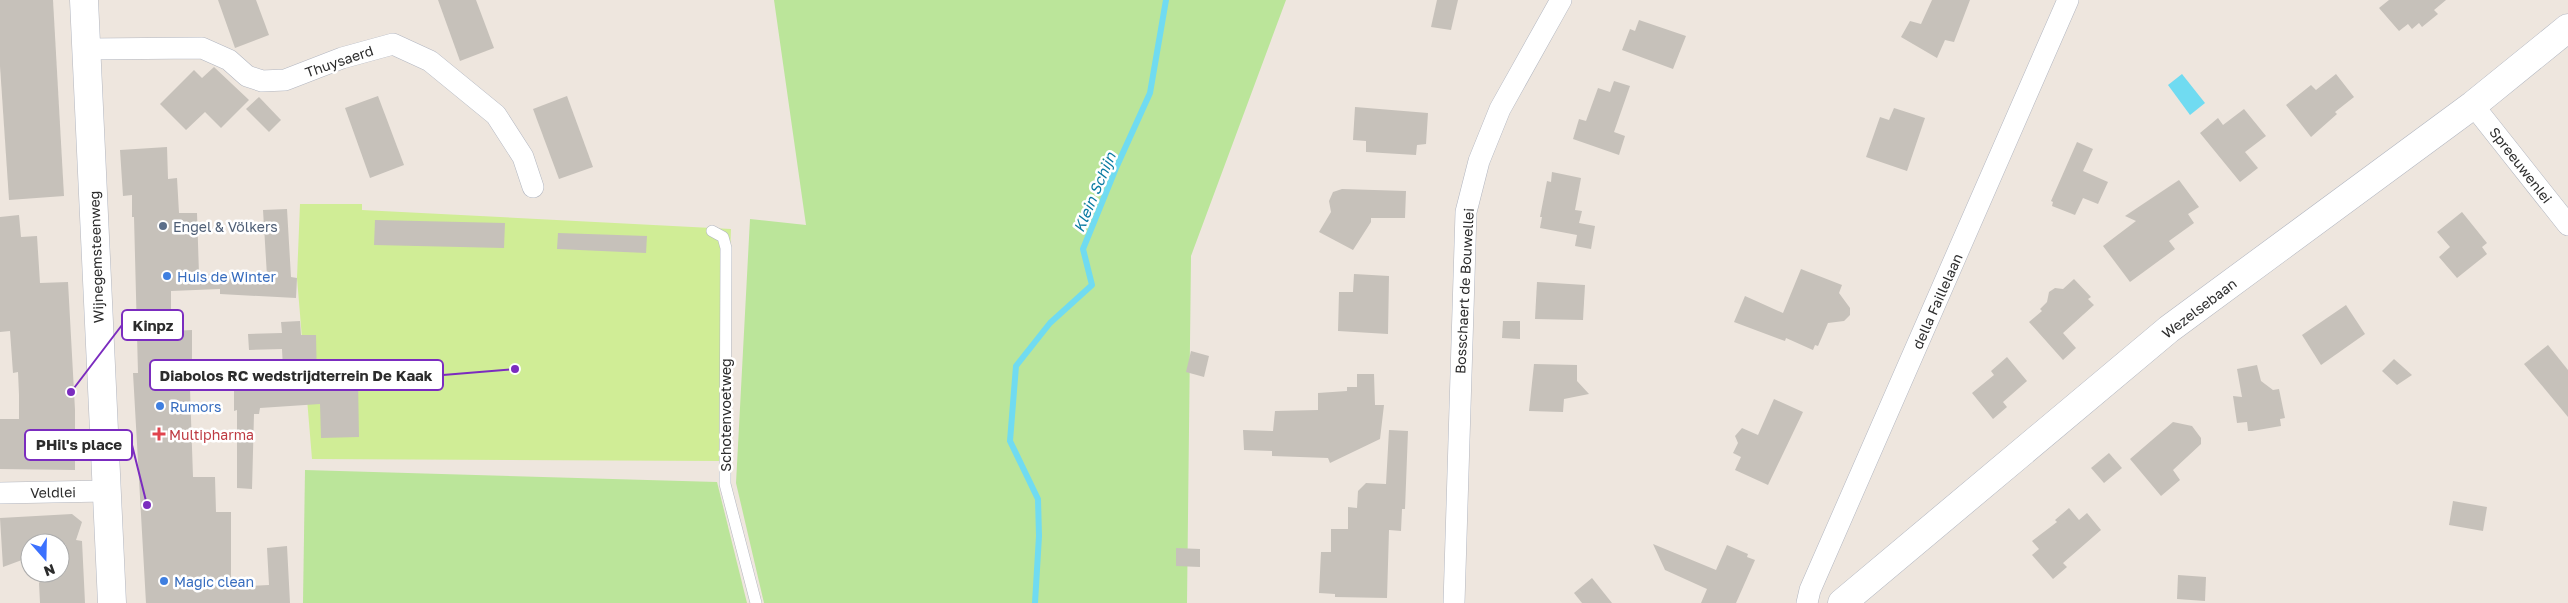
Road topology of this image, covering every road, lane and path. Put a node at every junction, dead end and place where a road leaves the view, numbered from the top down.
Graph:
1 (84, 0) edge
2 (1561, 0) edge
3 (2068, 0) edge
4 (2568, 28) edge
5 (87, 49) junction
6 (2473, 105) junction
7 (533, 187) dead end
8 (2568, 225) edge
9 (712, 231) dead end
10 (106, 491) junction
11 (0, 493) edge
12 (112, 603) edge
13 (756, 603) edge
14 (1454, 603) edge
15 (1807, 603) edge
16 (1842, 603) edge

1 - 5 street, Wijnegemsteenweg
2 - 14 street, Bosschaert de Bouwellei
3 - 15 street, della Faillelaan
4 - 6 street, Wezelsebaan
5 - 7 street, Thuysaerd
5 - 10 street, Wijnegemsteenweg
6 - 8 street, Spreeuwenlei
6 - 16 street, Wezelsebaan
9 - 13 lane, Schotenvoetweg
10 - 11 street, Veldlei
10 - 12 street, Wijnegemsteenweg

